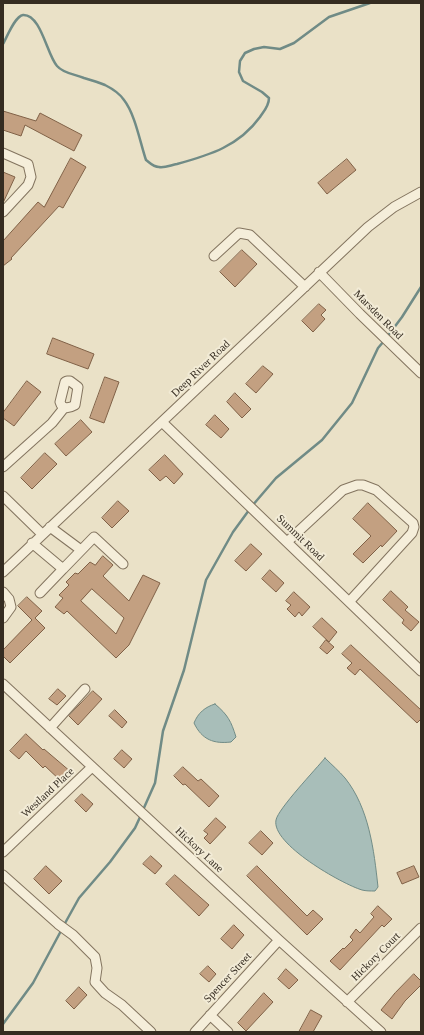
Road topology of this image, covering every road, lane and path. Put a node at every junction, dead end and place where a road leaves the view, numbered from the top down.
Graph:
1 (3, 153) edge
2 (421, 192) edge
3 (3, 212) edge
4 (214, 256) dead end
5 (319, 272) junction
6 (305, 287) junction
7 (421, 373) edge
8 (64, 408) dead end
9 (162, 422) junction
10 (3, 468) edge
11 (3, 496) edge
12 (50, 527) junction
13 (42, 534) junction
14 (287, 542) junction
15 (32, 543) junction
16 (81, 550) junction
17 (123, 564) dead end
18 (63, 569) junction
19 (3, 572) edge
20 (3, 592) edge
21 (40, 593) dead end
22 (349, 602) junction
23 (3, 618) edge
24 (421, 671) edge
25 (3, 684) edge
26 (86, 689) dead end
27 (50, 728) junction
28 (92, 767) junction
29 (3, 852) edge
30 (3, 875) edge
31 (421, 928) edge
32 (279, 940) junction
33 (347, 1002) junction
34 (210, 1015) junction
35 (150, 1032) edge
36 (194, 1032) edge
37 (228, 1032) edge
38 (381, 1032) edge

1 - 3 street
2 - 5 street, Deep River Road
4 - 6 street
5 - 6 street, Deep River Road
5 - 7 street, Marsden Road
6 - 9 street, Deep River Road
8 - 10 street
9 - 12 street, Deep River Road
9 - 14 street, Summit Road
11 - 13 street
12 - 13 street, Deep River Road
12 - 16 street
13 - 15 street, Deep River Road
14 - 22 street, Summit Road
14 - 22 street
15 - 18 street
15 - 19 street, Deep River Road
16 - 17 street
16 - 18 street
18 - 21 street
20 - 23 street
22 - 24 street, Summit Road
25 - 27 street, Hickory Lane
26 - 27 street
27 - 28 street, Hickory Lane
28 - 29 street, Westland Place
28 - 32 street, Hickory Lane
30 - 35 street
31 - 33 street, Hickory Court
32 - 33 street, Hickory Lane
32 - 34 street, Spencer Street
33 - 38 street, Hickory Lane
34 - 36 street, Spencer Street
34 - 37 street

